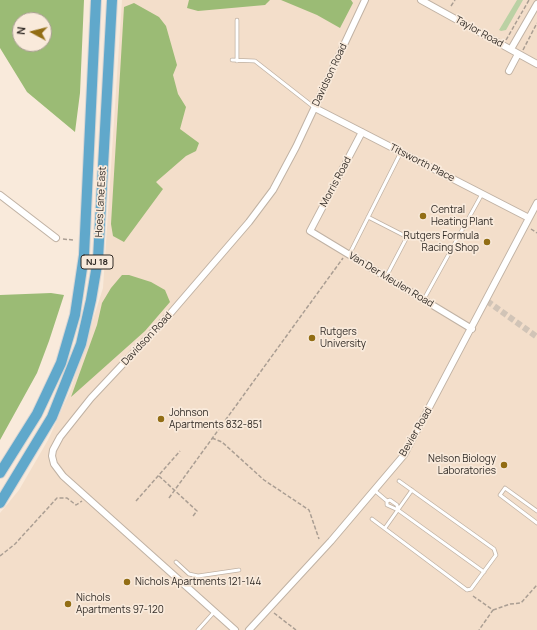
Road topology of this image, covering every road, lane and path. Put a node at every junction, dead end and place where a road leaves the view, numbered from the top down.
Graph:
1 (96, 0) edge
2 (112, 0) edge
3 (365, 0) edge
4 (421, 0) edge
5 (455, 0) edge
6 (529, 0) edge
7 (537, 4) edge
8 (452, 6) dead end
9 (237, 20) dead end
10 (537, 22) edge
11 (503, 45) junction
12 (511, 49) junction
13 (520, 54) junction
14 (232, 60) dead end
15 (237, 60) junction
16 (537, 64) edge
17 (509, 71) dead end
18 (315, 108) junction
19 (362, 132) junction
20 (401, 152) junction
21 (482, 194) junction
22 (0, 195) edge
23 (537, 203) edge
24 (368, 217) junction
25 (529, 218) junction
26 (531, 229) dead end
27 (310, 231) joint
28 (537, 233) edge
29 (56, 238) joint
30 (73, 240) dead end
31 (348, 254) junction
32 (386, 278) junction
33 (424, 300) junction
34 (472, 329) junction
35 (212, 438) junction
36 (180, 451) dead end
37 (0, 473) edge
38 (159, 475) junction
39 (399, 481) dead end
40 (175, 490) junction
41 (374, 490) junction
42 (412, 490) junction
43 (513, 494) junction
44 (87, 498) junction
45 (169, 498) dead end
46 (136, 501) dead end
47 (508, 501) junction
48 (524, 502) junction
49 (0, 503) edge
50 (398, 510) junction
51 (519, 510) junction
52 (537, 512) edge
53 (193, 516) dead end
54 (372, 519) dead end
55 (532, 519) junction
56 (537, 523) edge
57 (385, 528) junction
58 (319, 539) dead end
59 (0, 556) edge
60 (176, 562) dead end
61 (239, 570) dead end
62 (484, 572) junction
63 (537, 584) edge
64 (473, 596) dead end
65 (493, 610) junction
66 (214, 611) junction
67 (273, 612) dead end
68 (198, 630) edge
69 (235, 630) edge
70 (249, 630) edge
71 (296, 630) edge
72 (479, 630) edge

1 - 37 highway, Hoes Lane East / NJ 18
2 - 49 highway, Hoes Lane East / NJ 18
3 - 18 street, Davidson Road
4 - 11 street, Taylor Road
5 - 8 path
6 - 11 path
7 - 12 street
9 - 15 lane
10 - 13 path
11 - 12 street, Taylor Road
12 - 13 street, Taylor Road
13 - 16 street, Taylor Road
13 - 17 street
14 - 15 lane
15 - 18 lane
18 - 19 street, Titsworth Place
18 - 44 street, Davidson Road
19 - 20 street, Titsworth Place
19 - 27 street, Morris Road
20 - 21 street, Titsworth Place
20 - 24 lane
21 - 25 street, Titsworth Place
21 - 33 lane
22 - 29 street
23 - 25 street, Bevier Road
24 - 31 lane
24 - 32 lane
25 - 34 street, Bevier Road
26 - 28 path
27 - 31 street, Van Der Meulen Road
29 - 30 path
31 - 32 street, Van Der Meulen Road
31 - 35 path
32 - 33 street, Van Der Meulen Road
33 - 34 street, Van Der Meulen Road
34 - 41 street, Bevier Road
35 - 40 path
35 - 58 path
36 - 38 path
38 - 40 path
38 - 46 path
39 - 42 lane
40 - 45 path
40 - 53 path
41 - 50 lane
41 - 70 street, Bevier Road
42 - 50 lane
42 - 62 lane
43 - 47 lane
43 - 47 lane
43 - 48 lane
44 - 59 path
44 - 66 street, Davidson Road
47 - 51 lane
48 - 51 lane
48 - 52 lane
50 - 57 lane
50 - 62 lane
51 - 55 lane
52 - 55 lane
54 - 57 lane
55 - 56 lane
57 - 62 lane
60 - 61 lane
63 - 65 path
64 - 65 path
65 - 72 path
66 - 68 lane
66 - 69 street, Davidson Road
67 - 71 path

